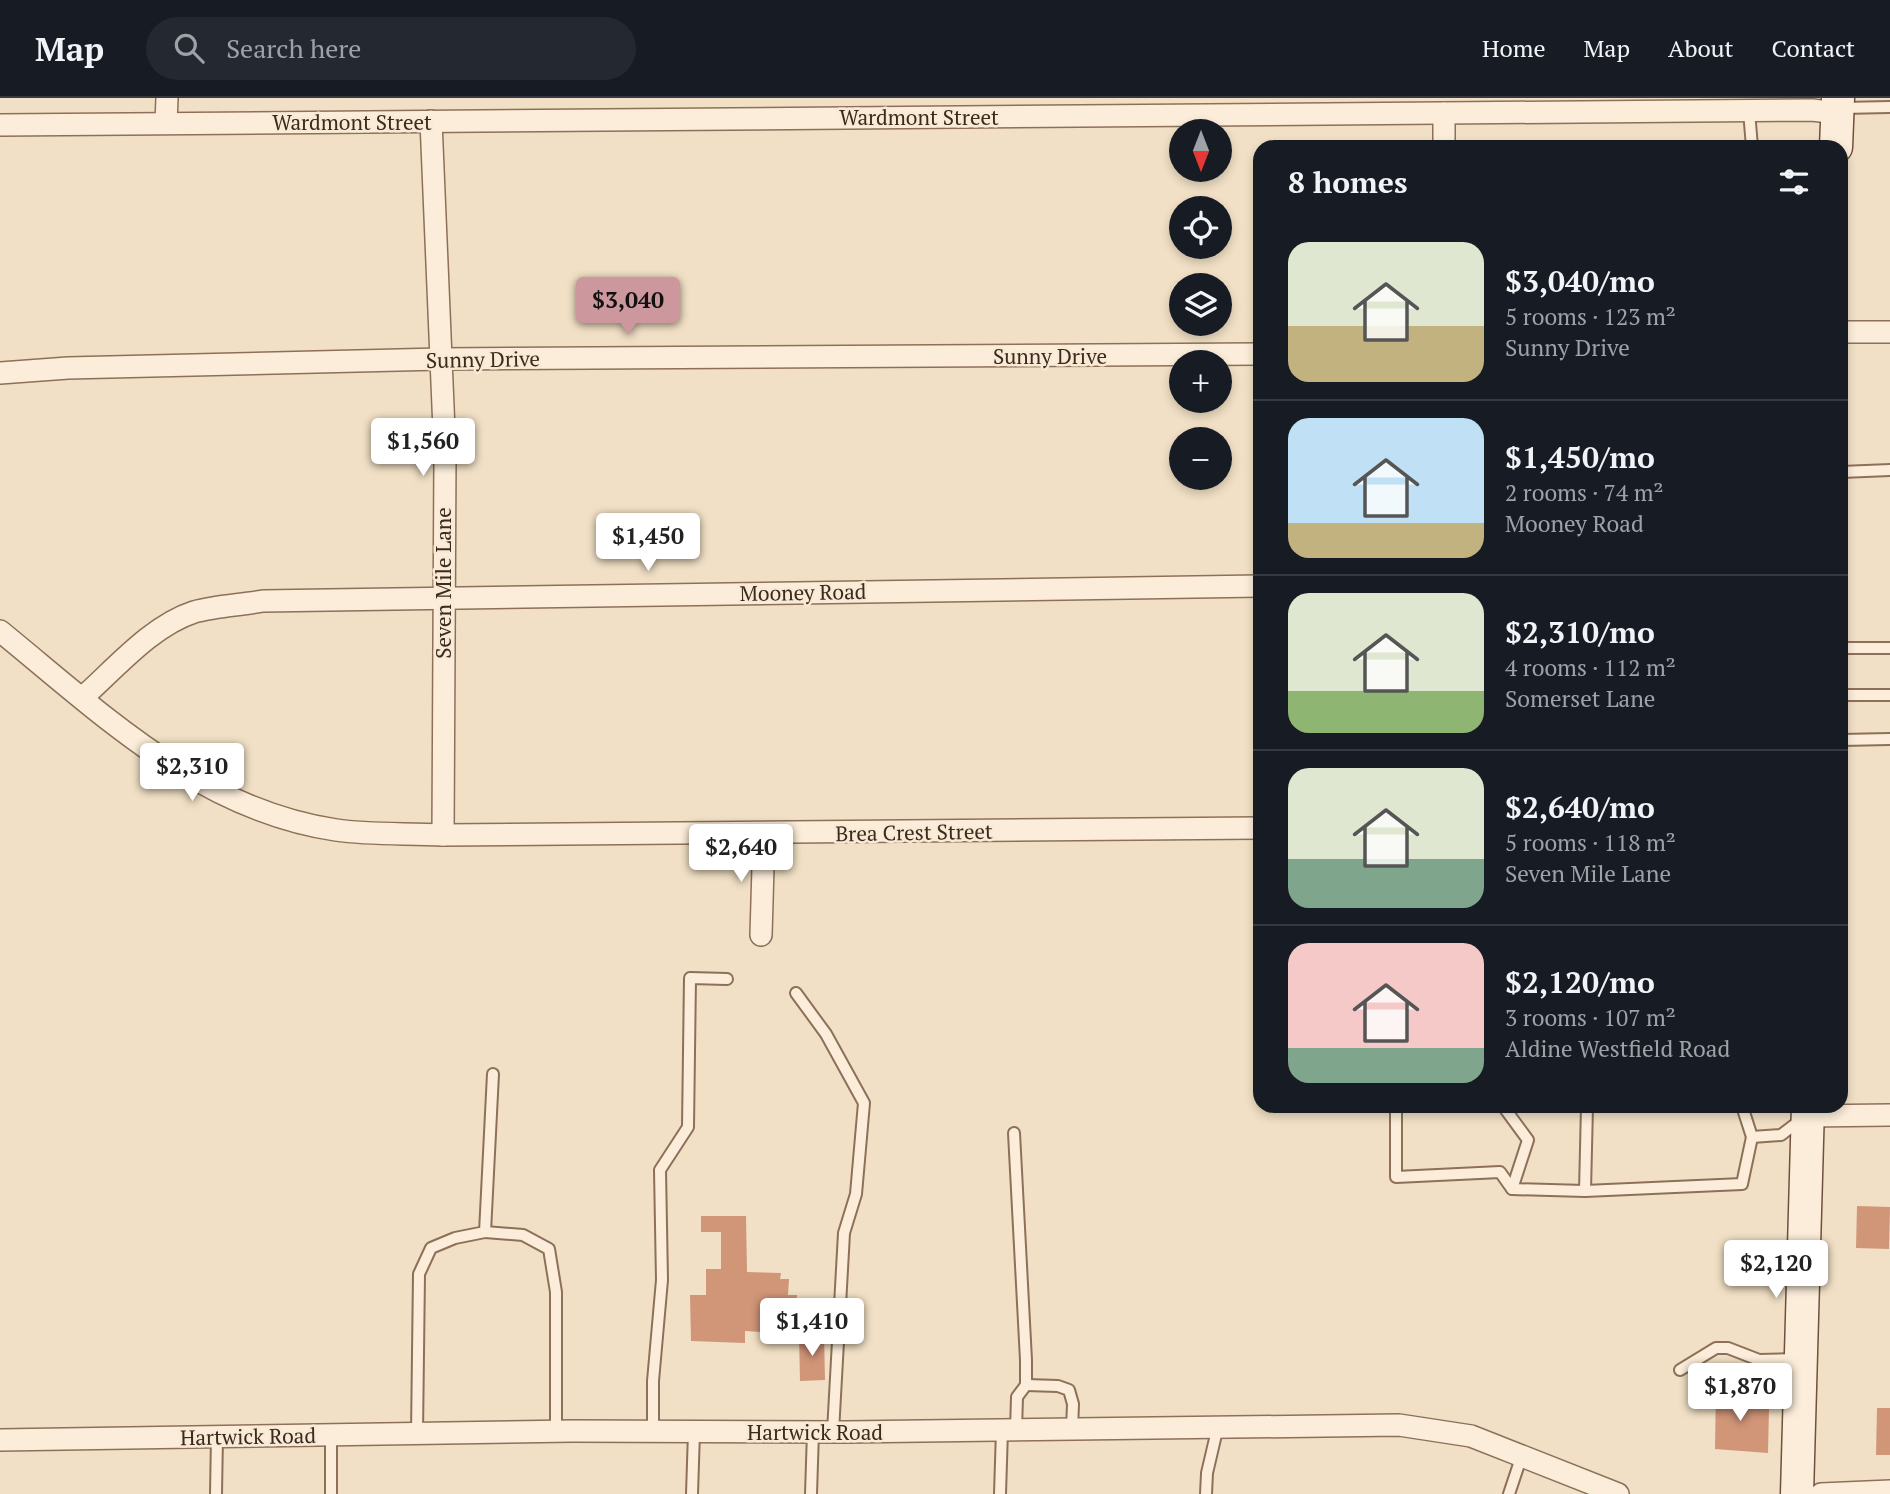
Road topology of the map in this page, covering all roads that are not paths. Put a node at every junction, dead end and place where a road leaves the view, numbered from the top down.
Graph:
1 (167, 98) edge
2 (1647, 105) edge
3 (1838, 106) edge
4 (1890, 107) edge
5 (1749, 111) junction
6 (1444, 113) junction
7 (431, 121) junction
8 (166, 123) junction
9 (0, 125) edge
10 (1444, 140) edge
11 (1751, 140) edge
12 (1836, 140) edge
13 (1848, 332) edge
14 (1890, 332) edge
15 (1253, 354) edge
16 (440, 359) junction
17 (0, 373) edge
18 (1890, 470) edge
19 (1848, 472) edge
20 (1253, 586) edge
21 (443, 596) junction
22 (0, 631) edge
23 (1848, 648) edge
24 (1890, 648) edge
25 (1848, 695) edge
26 (1890, 695) edge
27 (82, 698) junction
28 (1890, 739) edge
29 (1848, 740) edge
30 (1253, 828) edge
31 (764, 833) junction
32 (443, 835) junction
33 (761, 935) dead end
34 (727, 979) dead end
35 (796, 993) dead end
36 (493, 1074) dead end
37 (1396, 1113) edge
38 (1508, 1113) edge
39 (1587, 1113) edge
40 (1744, 1113) edge
41 (1805, 1113) edge
42 (1807, 1113) edge
43 (1848, 1113) edge
44 (1890, 1115) edge
45 (1014, 1133) dead end
46 (1752, 1137) junction
47 (1512, 1189) junction
48 (1585, 1191) junction
49 (485, 1232) junction
50 (1800, 1359) junction
51 (1680, 1370) dead end
52 (1026, 1385) junction
53 (1218, 1426) junction
54 (1072, 1429) junction
55 (1009, 1430) junction
56 (556, 1431) junction
57 (653, 1431) junction
58 (694, 1432) junction
59 (823, 1432) junction
60 (418, 1433) junction
61 (331, 1435) junction
62 (217, 1436) junction
63 (0, 1440) edge
64 (1522, 1455) junction
65 (1890, 1491) edge
66 (216, 1494) edge
67 (331, 1494) edge
68 (692, 1494) edge
69 (811, 1494) edge
70 (1000, 1494) edge
71 (1206, 1494) edge
72 (1509, 1494) edge
73 (1618, 1494) edge
74 (1797, 1494) edge
75 (1821, 1494) edge

1 - 8 street
2 - 5 street, Wardmont Street
2 - 6 street, Wardmont Street
3 - 4 lane
3 - 5 street, Wardmont Street
3 - 12 main road
5 - 11 lane
6 - 7 street, Wardmont Street
6 - 10 street
7 - 8 street, Wardmont Street
7 - 16 street, Seven Mile Lane
8 - 9 street, Wardmont Street
13 - 14 street
15 - 16 street, Sunny Drive
16 - 17 street, Sunny Drive
16 - 21 street, Seven Mile Lane
18 - 19 lane
20 - 21 street, Mooney Road
21 - 27 street, Mooney Road
21 - 32 street, Seven Mile Lane
22 - 27 street, Brea Crest Street
23 - 24 lane
25 - 26 lane
27 - 32 street, Brea Crest Street
28 - 29 lane
30 - 31 street, Brea Crest Street
31 - 32 street, Brea Crest Street
31 - 33 street
34 - 57 lane
35 - 59 lane
36 - 49 lane
37 - 47 lane
38 - 47 lane
39 - 48 lane
40 - 46 lane
41 - 46 lane
42 - 50 main road
43 - 44 street
45 - 52 lane
46 - 48 lane
47 - 48 lane
49 - 56 lane
49 - 60 lane
50 - 51 lane
50 - 74 main road
52 - 54 lane
52 - 55 lane
53 - 54 street, Hartwick Road
53 - 64 street, Hartwick Road
53 - 71 lane
54 - 55 street, Hartwick Road
55 - 59 street, Hartwick Road
55 - 70 lane
56 - 57 street, Hartwick Road
56 - 60 street, Hartwick Road
57 - 58 street, Hartwick Road
58 - 59 street, Hartwick Road
58 - 68 lane
59 - 69 lane
60 - 61 street, Hartwick Road
61 - 62 street, Hartwick Road
61 - 67 lane
62 - 63 street, Hartwick Road
62 - 66 lane
64 - 72 lane
64 - 73 street, Hartwick Road
65 - 75 street

